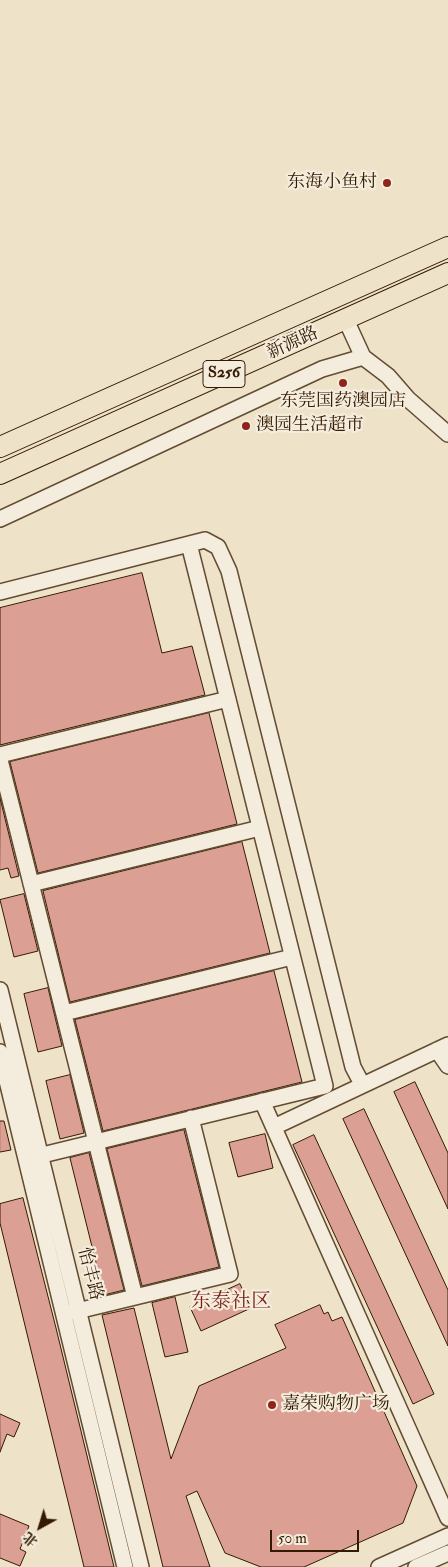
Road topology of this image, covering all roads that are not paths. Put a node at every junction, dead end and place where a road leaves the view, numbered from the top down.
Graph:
1 (448, 247) edge
2 (448, 273) edge
3 (346, 320) junction
4 (364, 357) junction
5 (448, 434) edge
6 (0, 447) edge
7 (0, 474) edge
8 (0, 519) edge
9 (188, 544) junction
10 (0, 592) edge
11 (228, 699) junction
12 (0, 755) edge
13 (0, 760) edge
14 (260, 828) junction
15 (31, 884) junction
16 (292, 957) junction
17 (0, 990) edge
18 (64, 1013) junction
19 (443, 1047) edge
20 (0, 1052) edge
21 (448, 1066) edge
22 (362, 1084) junction
23 (262, 1101) junction
24 (191, 1118) junction
25 (274, 1127) junction
26 (96, 1142) junction
27 (33, 1157) junction
28 (135, 1297) junction
29 (71, 1313) junction
30 (448, 1518) edge
31 (448, 1536) edge
32 (448, 1553) edge
33 (125, 1567) edge
34 (141, 1567) edge
35 (379, 1567) edge
36 (416, 1567) edge

1 - 6 main road, 新源路 / S256
2 - 3 main road, 新源路 / S256
3 - 4 street
3 - 7 main road, 新源路 / S256
4 - 5 street
4 - 8 street
9 - 10 street
9 - 11 street
9 - 22 street
11 - 12 street
11 - 14 street
13 - 15 street
14 - 15 street
14 - 16 street
15 - 18 street
16 - 18 street
16 - 23 street
17 - 27 street, 怡丰路
18 - 26 street
19 - 21 street
19 - 22 street
20 - 27 street, 怡丰路
22 - 25 street
23 - 24 street
23 - 25 street
24 - 26 street
24 - 28 street
25 - 30 street
26 - 27 street
26 - 28 street
27 - 29 street, 怡丰路
28 - 29 street
29 - 33 street, 怡丰路
29 - 34 street, 怡丰路
31 - 35 street
32 - 36 street

